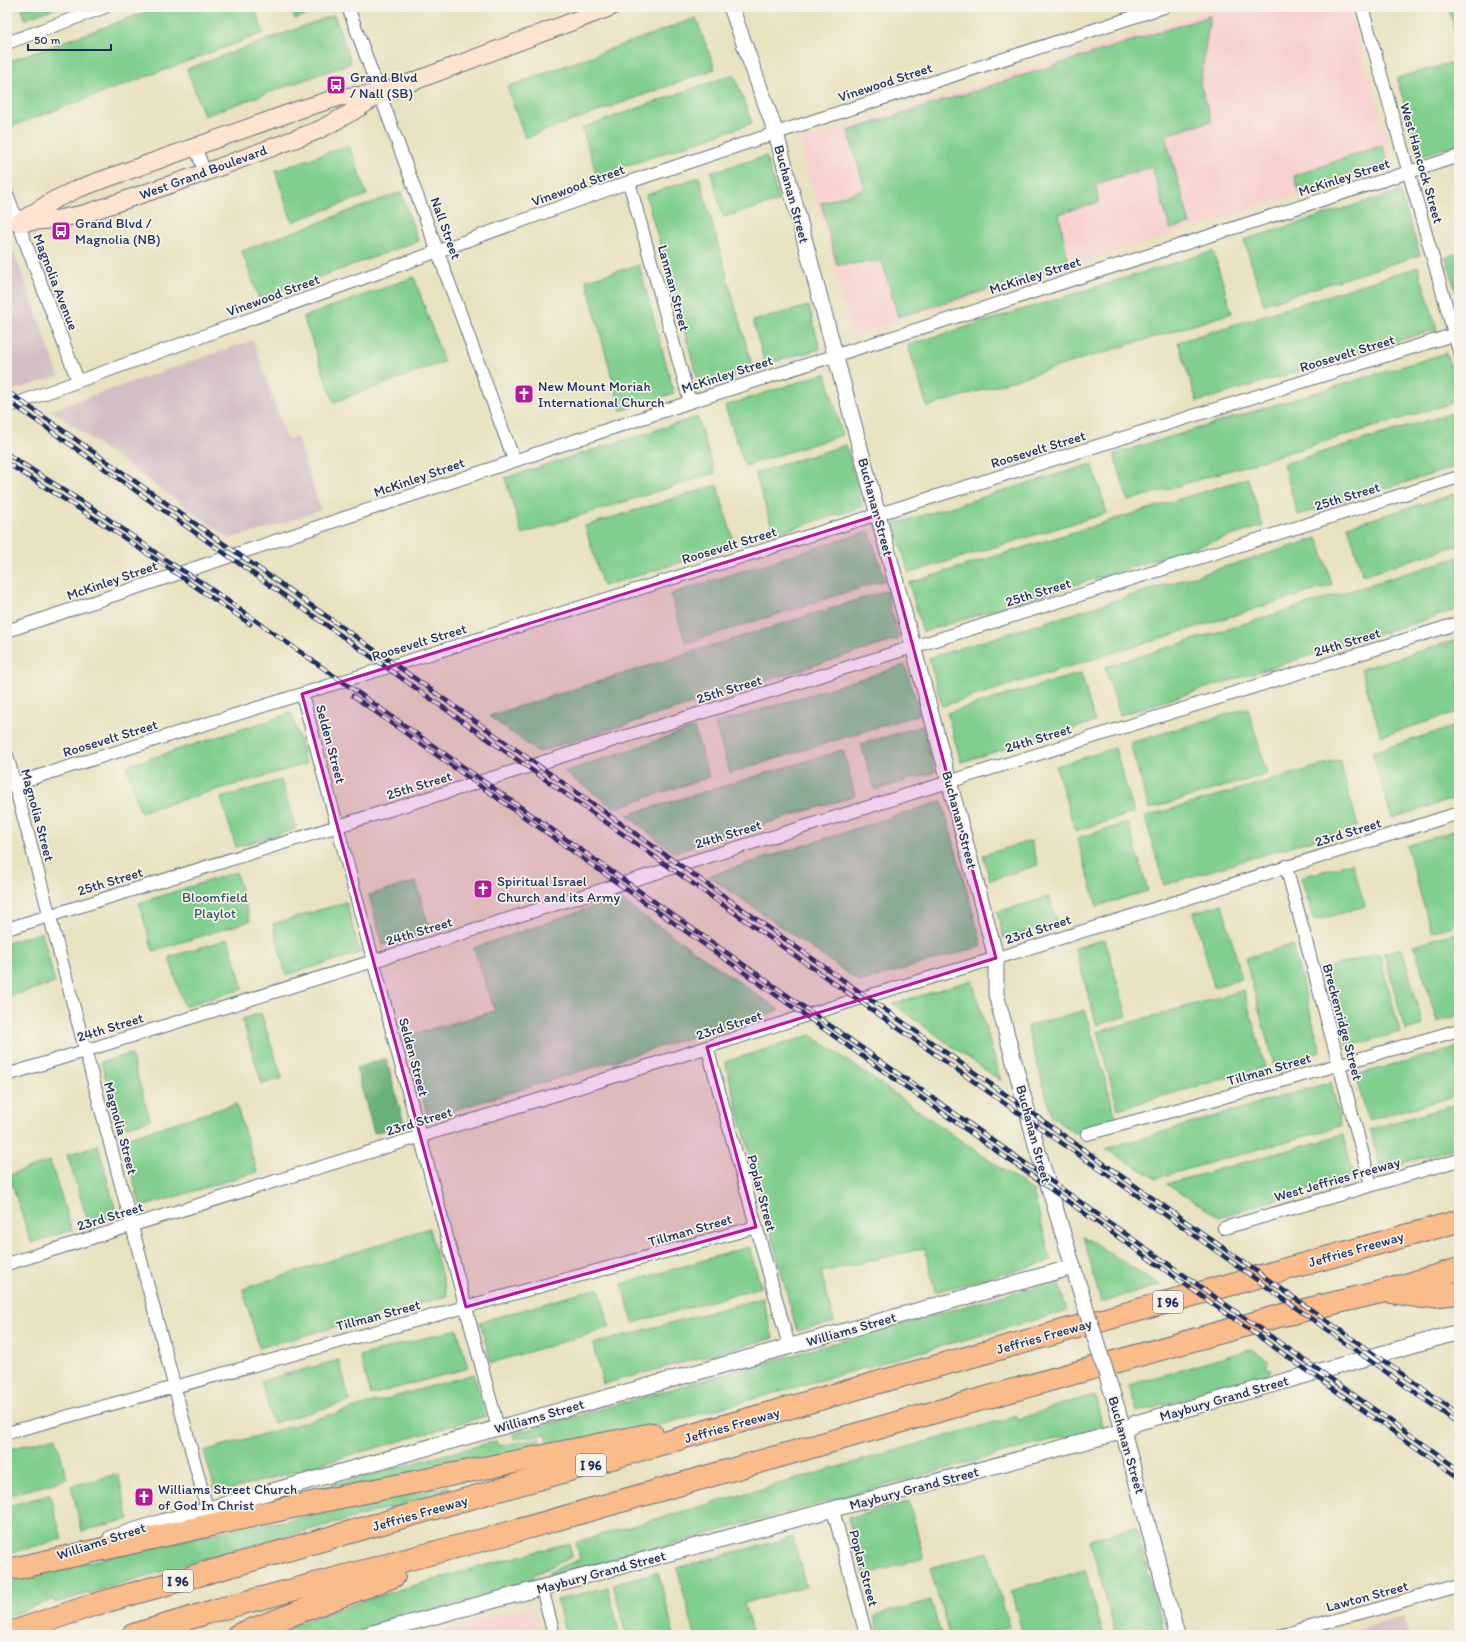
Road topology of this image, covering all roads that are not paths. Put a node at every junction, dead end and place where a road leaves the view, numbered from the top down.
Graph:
1 (105, 7) edge
2 (348, 7) edge
3 (611, 7) edge
4 (731, 7) edge
5 (1164, 7) edge
6 (1362, 7) edge
7 (7, 43) edge
8 (380, 94) junction
9 (776, 133) junction
10 (194, 146) junction
11 (1459, 156) edge
12 (1409, 172) junction
13 (205, 173) junction
14 (629, 182) junction
15 (7, 194) edge
16 (12, 224) edge
17 (438, 251) junction
18 (1457, 334) edge
19 (1459, 351) edge
20 (836, 355) junction
21 (78, 381) junction
22 (690, 402) junction
23 (7, 407) edge
24 (514, 460) junction
25 (1459, 477) edge
26 (878, 515) junction
27 (1459, 623) edge
28 (7, 631) edge
29 (913, 646) junction
30 (302, 694) junction
31 (7, 755) edge
32 (950, 781) junction
33 (11, 785) edge
34 (1459, 813) edge
35 (337, 826) junction
36 (1286, 866) junction
37 (49, 916) junction
38 (7, 929) edge
39 (996, 958) junction
40 (373, 961) junction
41 (1459, 1030) edge
42 (707, 1047) junction
43 (84, 1051) junction
44 (1339, 1064) junction
45 (7, 1075) edge
46 (1087, 1134) dead end
47 (420, 1136) junction
48 (1459, 1160) edge
49 (1371, 1185) junction
50 (1459, 1220) edge
51 (131, 1225) junction
52 (756, 1227) junction
53 (1224, 1228) dead end
54 (7, 1264) edge
55 (1073, 1267) junction
56 (1459, 1269) edge
57 (1385, 1291) junction
58 (1459, 1293) edge
59 (466, 1307) junction
60 (1459, 1332) edge
61 (789, 1346) junction
62 (174, 1387) junction
63 (831, 1397) junction
64 (498, 1428) junction
65 (1124, 1431) junction
66 (7, 1433) edge
67 (207, 1509) junction
68 (833, 1510) junction
69 (505, 1534) junction
70 (12, 1569) edge
71 (1459, 1586) edge
72 (542, 1588) junction
73 (7, 1634) edge
74 (133, 1635) edge
75 (238, 1635) edge
76 (365, 1635) edge
77 (554, 1635) edge
78 (866, 1635) edge
79 (1177, 1635) edge
80 (1282, 1635) edge

1 - 7 street
2 - 8 street, Nall Street
3 - 8 main road, West Grand Boulevard
4 - 9 street, Buchanan Street
5 - 9 street, Vinewood Street
6 - 12 street, West Hancock Street
8 - 10 main road, West Grand Boulevard
8 - 13 main road, West Grand Boulevard
8 - 17 street, Nall Street
9 - 14 street, Vinewood Street
9 - 20 street, Buchanan Street
10 - 13 street
10 - 16 main road, West Grand Boulevard
11 - 12 street, McKinley Street
12 - 18 street, West Hancock Street
12 - 20 street, McKinley Street
13 - 16 main road, West Grand Boulevard
14 - 17 street, Vinewood Street
14 - 22 street, Lanman Street
15 - 16 street, Magnolia Avenue
16 - 21 street, Magnolia Avenue
17 - 21 street, Vinewood Street
17 - 24 street, Nall Street
18 - 19 street, West Hancock Street
18 - 26 street, Roosevelt Street
20 - 22 street, McKinley Street
20 - 26 street, Buchanan Street
21 - 23 street, Vinewood Street
22 - 24 street, McKinley Street
24 - 28 street, McKinley Street
25 - 29 street, 25th Street
26 - 29 street, Buchanan Street
26 - 30 street, Roosevelt Street
27 - 32 street, 24th Street
29 - 32 street, Buchanan Street
29 - 35 street, 25th Street
30 - 33 street, Roosevelt Street
30 - 35 street, Selden Street
31 - 33 street, Magnolia Street
32 - 39 street, Buchanan Street
32 - 40 street, 24th Street
33 - 37 street, Magnolia Street
34 - 36 street, 23rd Street
35 - 37 street, 25th Street
35 - 40 street, Selden Street
36 - 39 street, 23rd Street
36 - 44 street, Breckenridge Street
37 - 38 street, 25th Street
37 - 43 street, Magnolia Street
39 - 42 street, 23rd Street
39 - 55 street, Buchanan Street
40 - 43 street, 24th Street
40 - 47 street, Selden Street
41 - 44 street, Tillman Street
42 - 47 street, 23rd Street
42 - 52 street, Poplar Street
43 - 45 street, 24th Street
43 - 51 street, Magnolia Street
44 - 46 street, Tillman Street
44 - 49 street, Breckenridge Street
47 - 51 street, 23rd Street
47 - 59 street, Selden Street
48 - 49 street, West Jeffries Freeway
49 - 53 street, West Jeffries Freeway
50 - 63 highway, Jeffries Freeway / I 96
51 - 54 street, 23rd Street
51 - 62 street, Magnolia Street
52 - 59 street, Tillman Street
52 - 61 street, Poplar Street
55 - 61 street, Williams Street
55 - 65 street, Buchanan Street, bridge
56 - 57 highway
57 - 58 highway
57 - 69 highway
59 - 62 street, Tillman Street
59 - 64 street, Selden Street
60 - 65 street, Maybury Grand Street
61 - 64 street, Williams Street
62 - 66 street, Tillman Street
62 - 67 street, Magnolia Street
63 - 70 highway
63 - 73 highway, Jeffries Freeway / I 96
64 - 67 street, Williams Street
65 - 68 street, Maybury Grand Street
65 - 79 street, Buchanan Street
67 - 70 street, Williams Street
68 - 72 street, Maybury Grand Street
68 - 78 street, Poplar Street
69 - 74 highway
69 - 75 highway
71 - 80 street, Lawton Street
72 - 76 street, Maybury Grand Street
72 - 77 street

